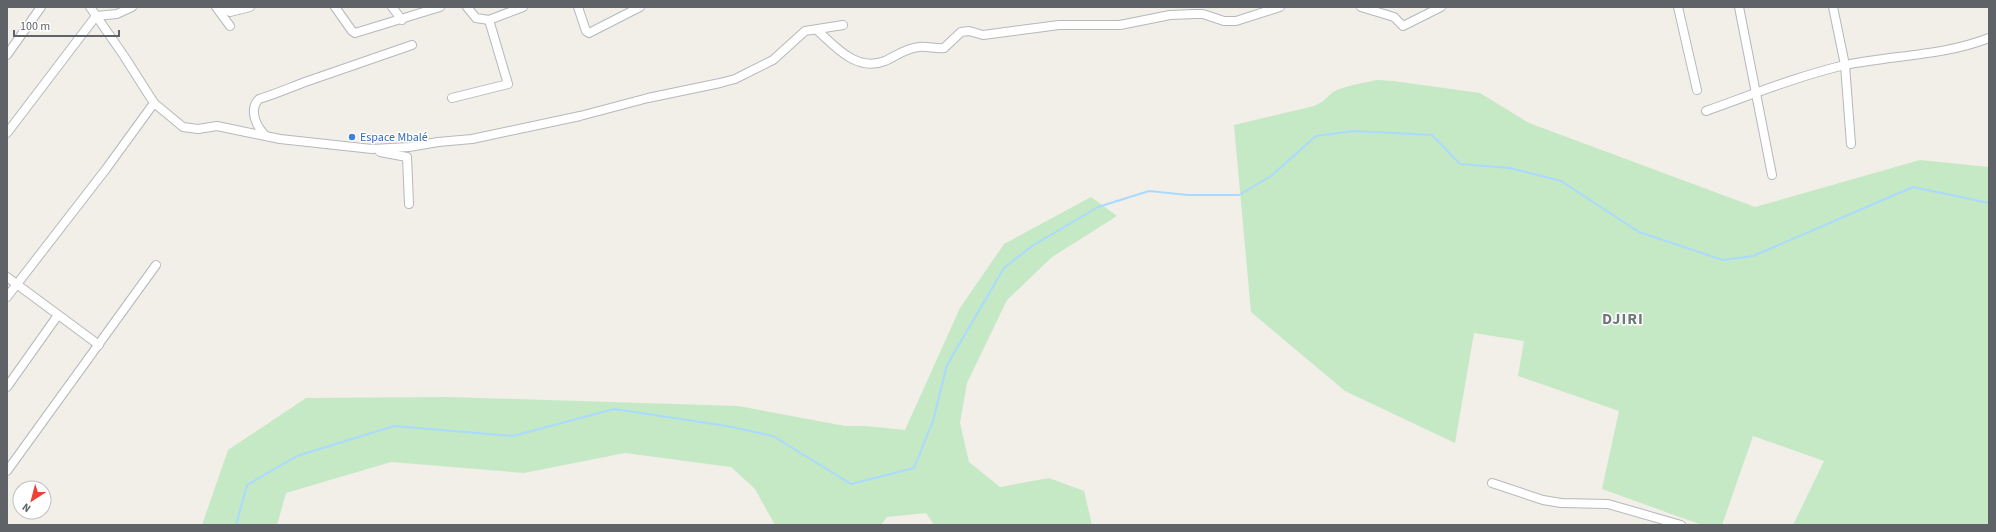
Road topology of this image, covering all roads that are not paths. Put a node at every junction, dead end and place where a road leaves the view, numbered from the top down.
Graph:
1 (41, 7) edge
2 (90, 7) edge
3 (132, 7) edge
4 (216, 7) edge
5 (221, 7) edge
6 (250, 7) edge
7 (335, 7) edge
8 (392, 7) edge
9 (440, 7) edge
10 (467, 7) edge
11 (523, 7) edge
12 (578, 7) edge
13 (640, 7) edge
14 (1280, 7) edge
15 (1361, 7) edge
16 (1441, 7) edge
17 (1678, 7) edge
18 (1739, 7) edge
19 (1833, 7) edge
20 (96, 16) junction
21 (402, 20) junction
22 (489, 20) junction
23 (843, 25) dead end
24 (230, 26) dead end
25 (817, 30) junction
26 (1989, 38) edge
27 (412, 45) dead end
28 (7, 56) edge
29 (1845, 65) junction
30 (1697, 90) dead end
31 (1756, 94) junction
32 (452, 98) dead end
33 (154, 103) junction
34 (1706, 111) dead end
35 (7, 133) edge
36 (266, 137) junction
37 (1851, 144) dead end
38 (372, 149) junction
39 (1772, 175) dead end
40 (409, 204) dead end
41 (156, 266) dead end
42 (7, 277) edge
43 (16, 284) junction
44 (7, 297) edge
45 (58, 315) junction
46 (99, 345) junction
47 (7, 387) edge
48 (7, 471) edge
49 (1492, 483) dead end
50 (1681, 525) edge

1 - 28 street
2 - 20 street
3 - 20 street
4 - 24 street
5 - 6 street
7 - 21 street
8 - 21 street
9 - 21 street
10 - 22 street
11 - 22 street
12 - 13 street
14 - 25 street
15 - 16 street
17 - 30 street
18 - 31 street
19 - 29 street
20 - 33 street
20 - 35 street
22 - 32 street
23 - 25 street
25 - 38 street
26 - 29 street
27 - 36 street
29 - 31 street
29 - 37 street
31 - 34 street
31 - 39 street
33 - 36 street
33 - 43 street
36 - 38 street
38 - 40 street
41 - 46 street
42 - 43 street
43 - 44 street
43 - 45 street
45 - 46 street
45 - 47 street
46 - 48 street
49 - 50 street

